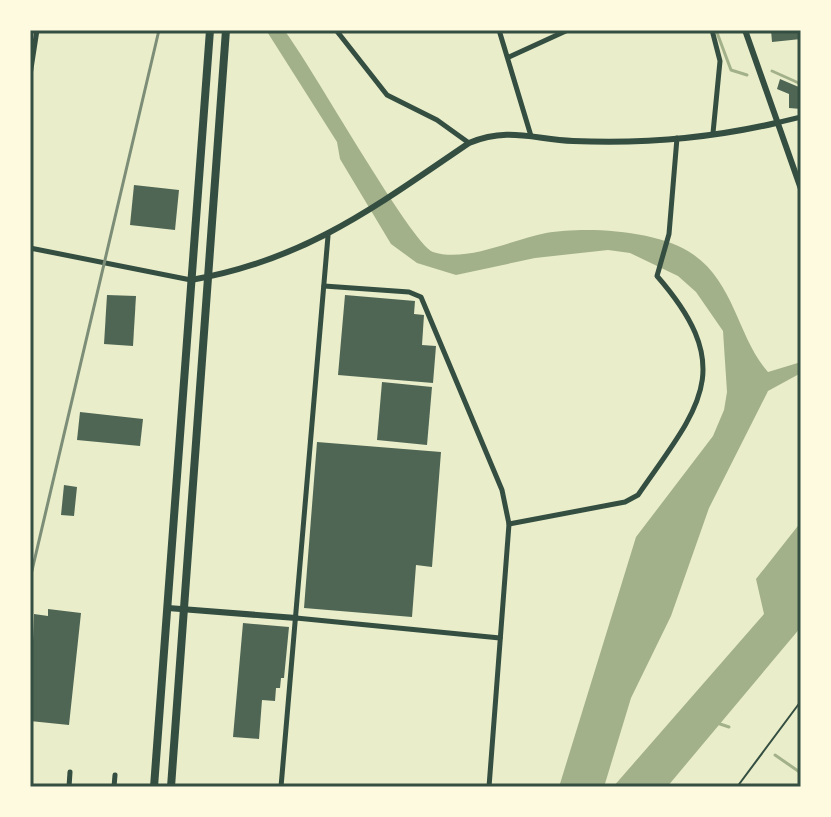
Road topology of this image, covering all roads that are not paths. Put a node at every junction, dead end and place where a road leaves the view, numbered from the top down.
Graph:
1 (37, 30) edge
2 (210, 30) edge
3 (226, 30) edge
4 (336, 30) edge
5 (499, 30) edge
6 (568, 30) edge
7 (712, 30) edge
8 (745, 30) edge
9 (509, 57) junction
10 (30, 75) edge
11 (801, 117) edge
12 (776, 123) junction
13 (713, 133) junction
14 (531, 136) junction
15 (677, 138) junction
16 (469, 143) junction
17 (801, 189) edge
18 (328, 236) junction
19 (30, 248) edge
20 (208, 277) junction
21 (191, 280) junction
22 (324, 286) junction
23 (509, 524) junction
24 (168, 608) junction
25 (184, 609) junction
26 (296, 618) junction
27 (500, 638) junction
28 (70, 772) dead end
29 (115, 775) dead end
30 (69, 787) edge
31 (114, 787) edge
32 (154, 787) edge
33 (171, 787) edge
34 (281, 787) edge
35 (489, 787) edge

1 - 10 street
2 - 21 highway
3 - 20 highway
4 - 16 street
5 - 9 street
6 - 9 street
7 - 13 street
8 - 12 street
9 - 14 street
11 - 12 street
12 - 13 street
12 - 17 street
13 - 15 street
14 - 15 street
14 - 16 street
15 - 23 street
16 - 18 street
18 - 20 street
18 - 22 street
19 - 21 street
20 - 21 street
20 - 25 highway
21 - 24 highway
22 - 23 street
22 - 26 street
23 - 27 street
24 - 25 street
24 - 32 highway
25 - 26 street
25 - 33 highway
26 - 27 street
26 - 34 street
27 - 35 street
28 - 30 street
29 - 31 street

